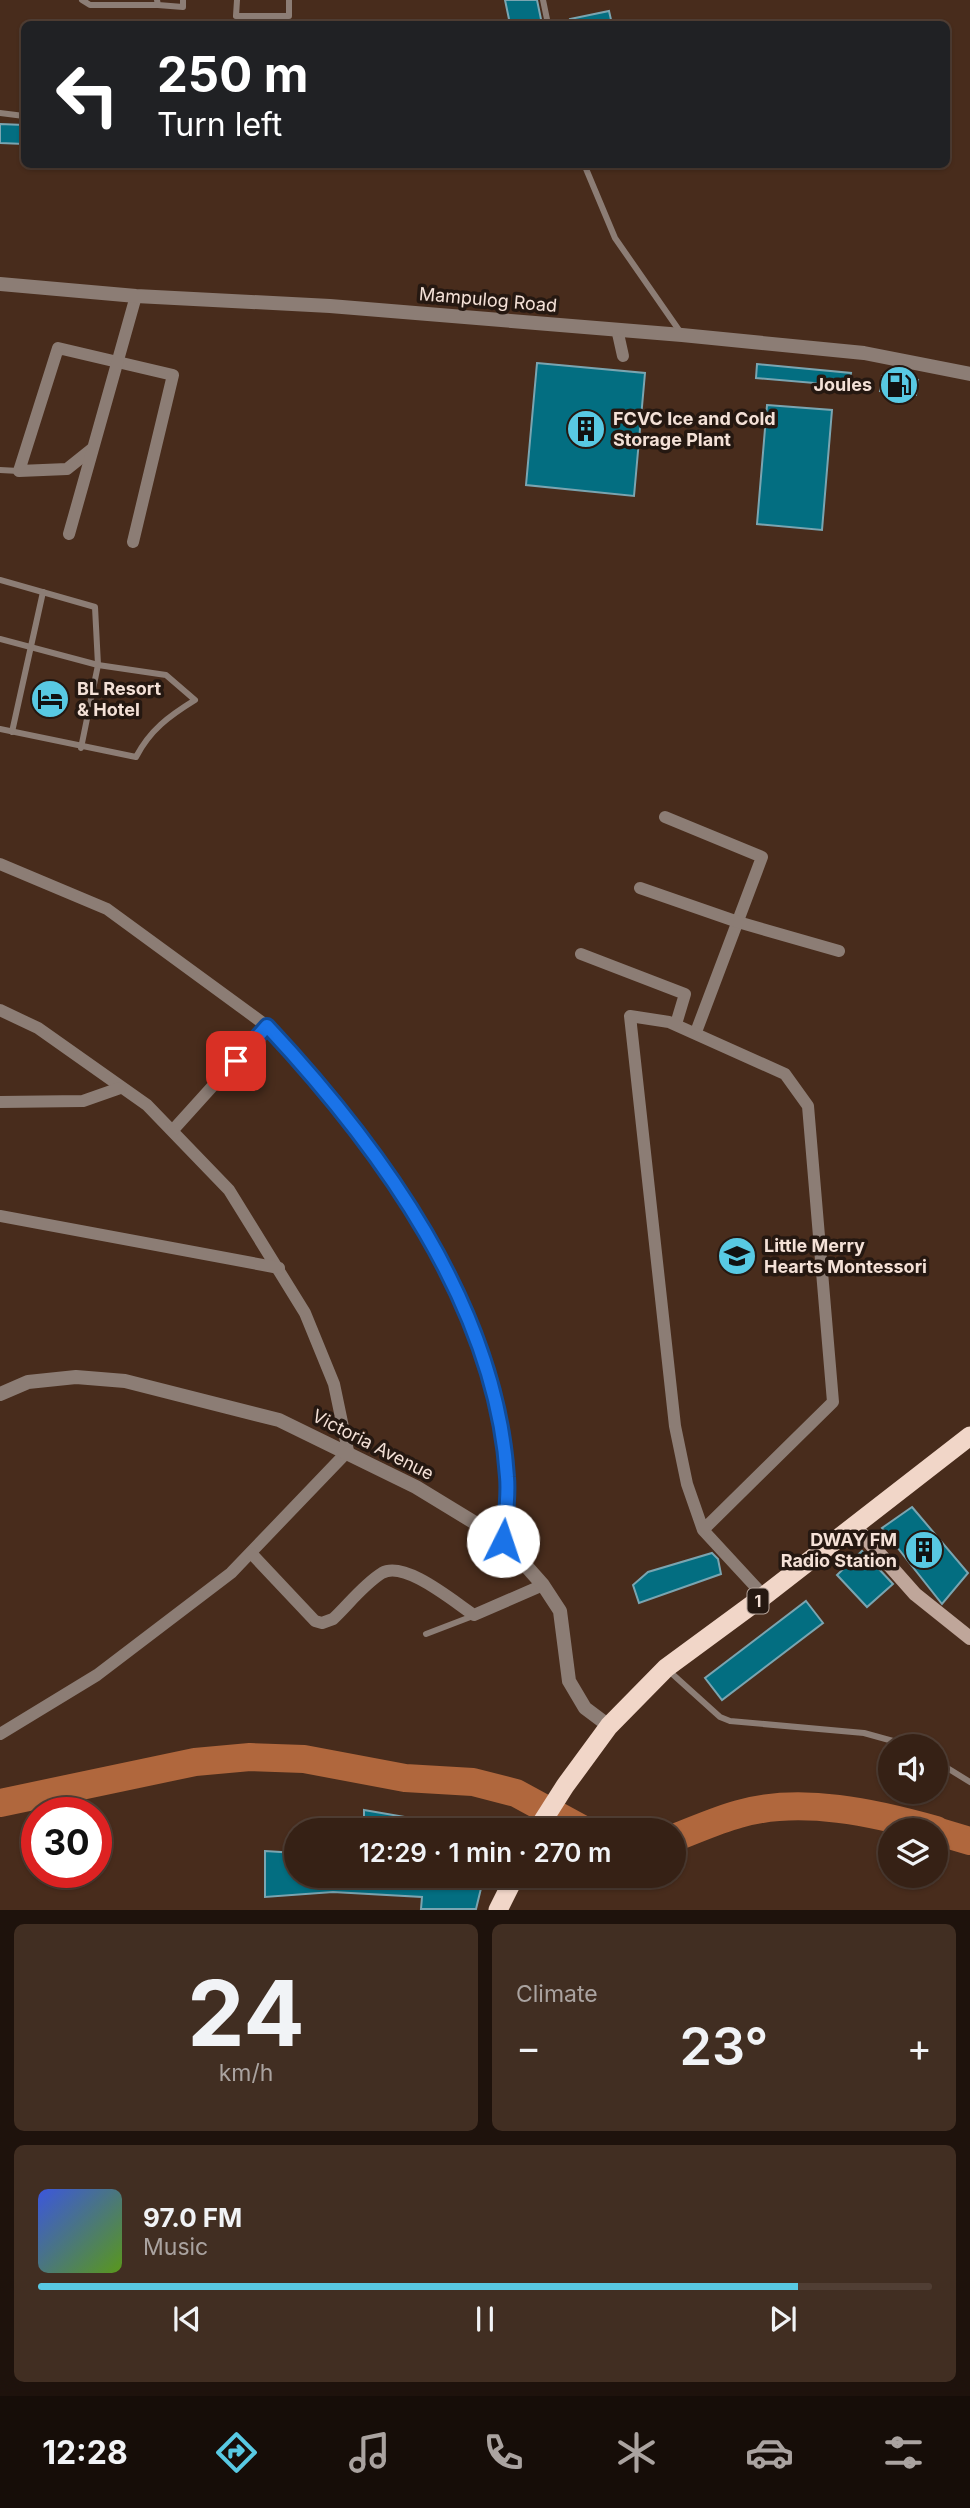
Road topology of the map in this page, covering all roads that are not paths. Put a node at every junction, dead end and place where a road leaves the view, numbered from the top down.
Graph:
1 (82, 0) edge
2 (183, 0) edge
3 (237, 0) edge
4 (289, 0) edge
5 (543, 0) edge
6 (158, 2) edge
7 (547, 21) edge
8 (0, 113) edge
9 (21, 116) edge
10 (586, 168) edge
11 (0, 284) edge
12 (136, 296) junction
13 (617, 330) junction
14 (682, 335) junction
15 (623, 356) dead end
16 (120, 360) junction
17 (970, 373) edge
18 (92, 449) junction
19 (0, 470) edge
20 (19, 471) junction
21 (69, 534) dead end
22 (133, 542) dead end
23 (0, 580) edge
24 (43, 592) junction
25 (0, 639) edge
26 (32, 648) junction
27 (98, 665) junction
28 (0, 729) edge
29 (12, 732) junction
30 (81, 748) junction
31 (666, 817) dead end
32 (0, 865) edge
33 (640, 888) dead end
34 (738, 922) junction
35 (839, 951) dead end
36 (581, 954) dead end
37 (0, 1010) edge
38 (676, 1024) junction
39 (267, 1026) junction
40 (696, 1032) junction
41 (120, 1088) junction
42 (0, 1102) edge
43 (173, 1130) junction
44 (0, 1216) edge
45 (279, 1268) junction
46 (0, 1394) edge
47 (970, 1436) edge
48 (348, 1451) junction
49 (854, 1525) junction
50 (703, 1530) junction
51 (503, 1541) junction
52 (251, 1553) junction
53 (543, 1584) junction
54 (764, 1596) junction
55 (474, 1615) junction
56 (426, 1634) dead end
57 (970, 1637) edge
58 (666, 1668) junction
59 (609, 1726) junction
60 (0, 1734) edge
61 (878, 1737) edge
62 (948, 1768) edge
63 (970, 1782) edge
64 (545, 1818) edge
65 (509, 1888) edge
66 (498, 1909) edge

1 - 6 lane
2 - 6 lane
3 - 4 lane
5 - 7 lane
8 - 9 lane
10 - 14 lane
11 - 12 street, Mampulog Road
12 - 13 street, Mampulog Road
12 - 16 street
13 - 14 street, Mampulog Road
13 - 15 street
14 - 17 street, Mampulog Road
16 - 18 street
16 - 20 street
16 - 22 street
18 - 20 street
18 - 21 street
19 - 20 lane
23 - 24 lane
24 - 26 lane
24 - 27 lane
25 - 26 lane
26 - 27 lane
26 - 29 lane
27 - 30 lane
27 - 30 lane
28 - 29 lane
29 - 30 lane
31 - 34 street
32 - 39 street
33 - 34 street
34 - 35 street
34 - 40 street
36 - 38 street
37 - 41 street
38 - 40 street
38 - 50 street
39 - 43 street
39 - 51 street
40 - 50 street
41 - 42 street
41 - 43 street
43 - 45 street
44 - 45 street
45 - 48 street
46 - 48 street, Victoria Avenue
47 - 49 highway, 1
48 - 51 street, Victoria Avenue
48 - 52 street
49 - 54 highway, 1
49 - 57 main road
50 - 54 street
51 - 53 street, Victoria Avenue
52 - 55 street
52 - 60 street
53 - 55 street
53 - 59 street, Victoria Avenue
54 - 58 highway, 1
55 - 56 lane
58 - 59 highway, 1
58 - 61 lane
59 - 64 highway, 1
62 - 63 lane
65 - 66 highway

